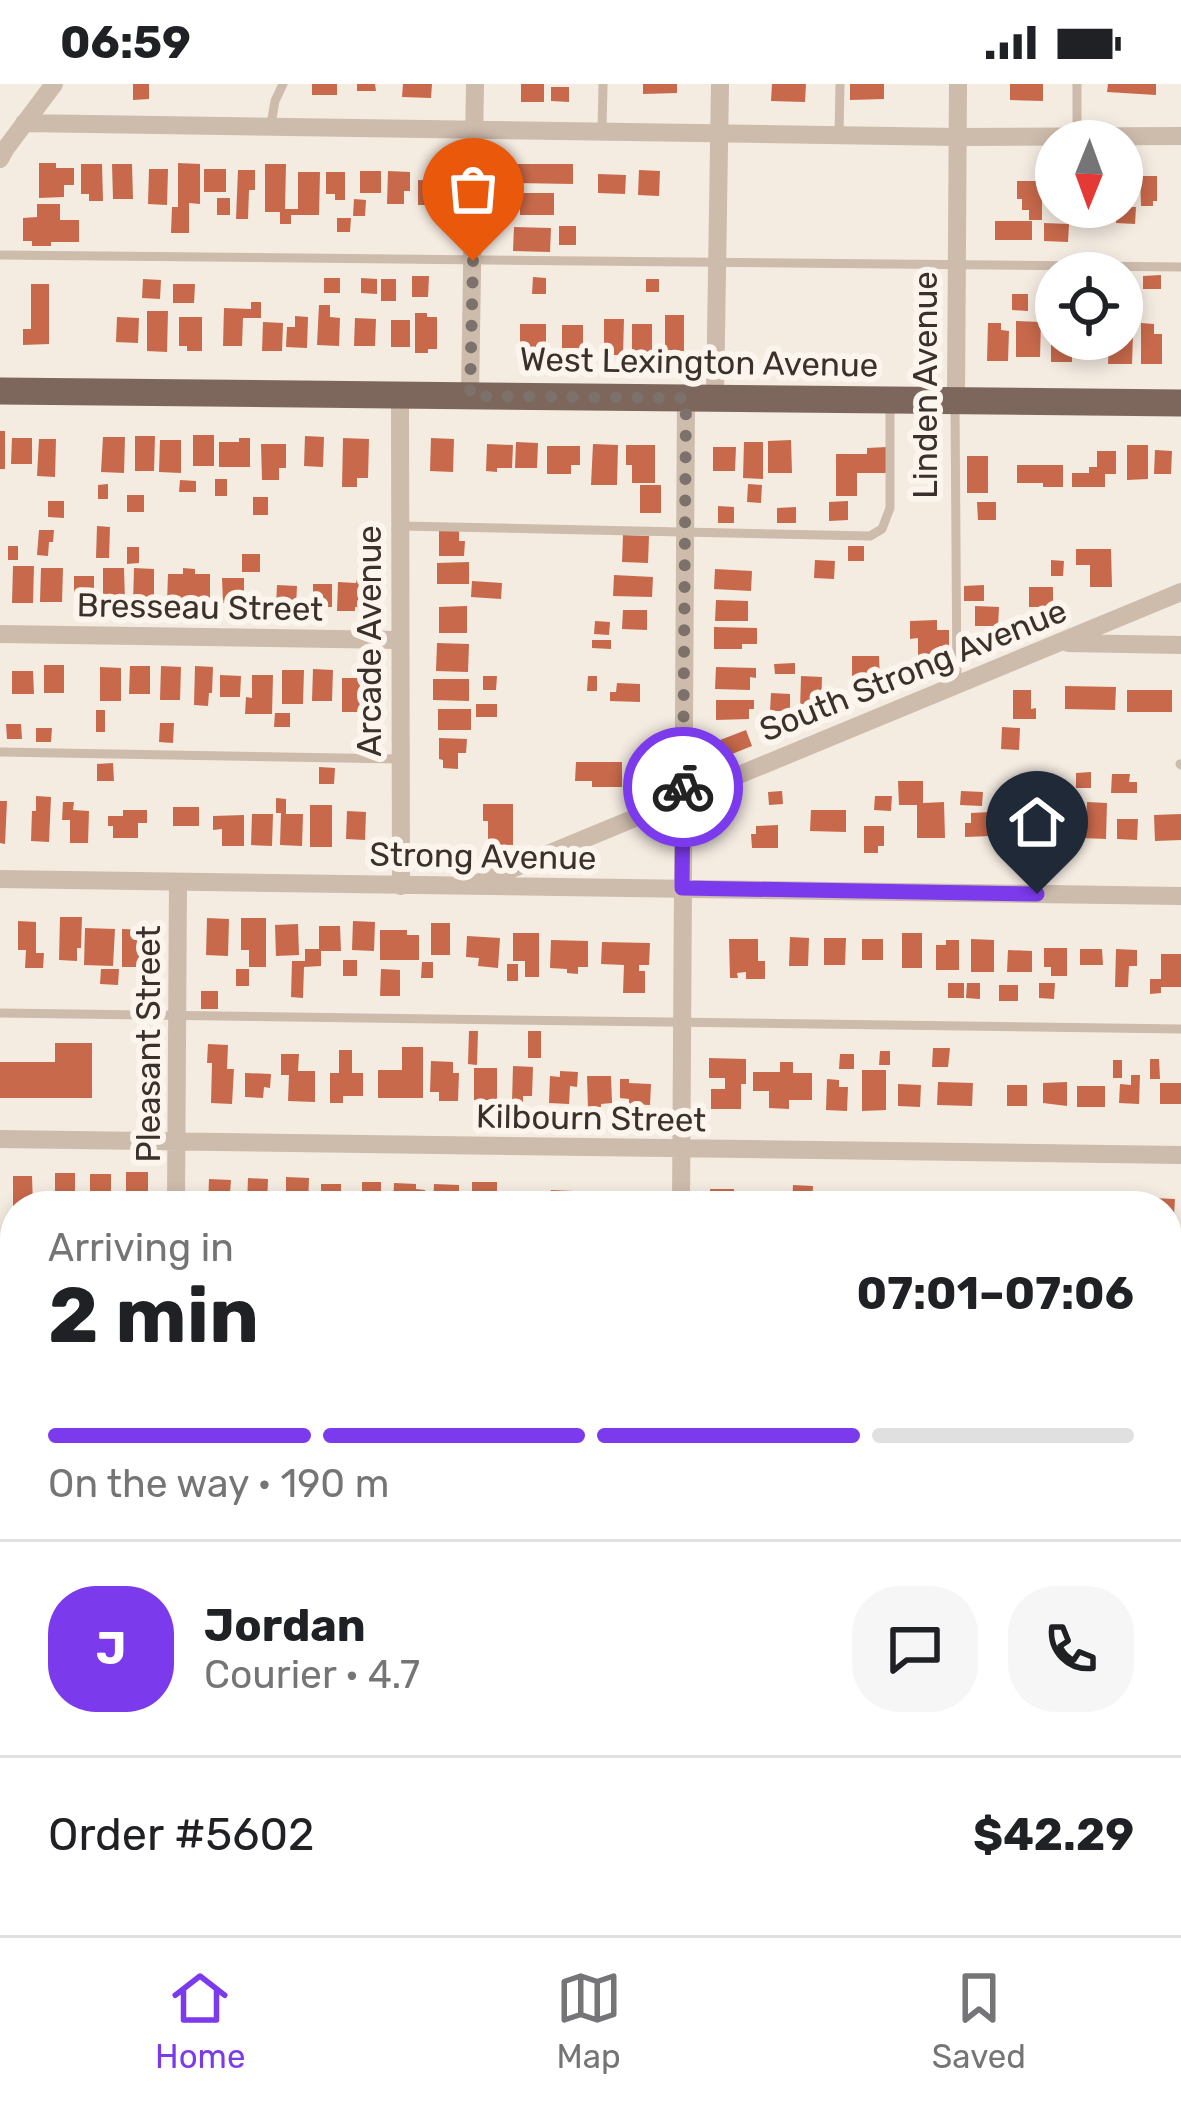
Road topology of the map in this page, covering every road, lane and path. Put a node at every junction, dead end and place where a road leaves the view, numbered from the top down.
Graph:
1 (54, 84) edge
2 (283, 84) edge
3 (475, 84) edge
4 (603, 84) edge
5 (720, 84) edge
6 (840, 84) edge
7 (958, 84) edge
8 (1077, 84) edge
9 (1077, 120) edge
10 (24, 123) junction
11 (271, 127) junction
12 (474, 128) junction
13 (602, 130) junction
14 (719, 132) junction
15 (839, 134) junction
16 (1035, 136) edge
17 (1143, 136) edge
18 (1181, 136) edge
19 (956, 137) junction
20 (0, 160) edge
21 (0, 255) edge
22 (473, 261) junction
23 (716, 264) junction
24 (956, 266) junction
25 (1181, 267) edge
26 (0, 391) edge
27 (400, 395) junction
28 (470, 396) junction
29 (686, 398) junction
30 (715, 399) junction
31 (890, 400) junction
32 (956, 401) junction
33 (1181, 404) edge
34 (399, 526) junction
35 (685, 531) junction
36 (1181, 592) edge
37 (0, 634) edge
38 (398, 640) junction
39 (1058, 642) junction
40 (1181, 645) edge
41 (957, 686) junction
42 (0, 752) edge
43 (400, 759) junction
44 (683, 797) junction
45 (0, 879) edge
46 (178, 882) junction
47 (401, 886) junction
48 (468, 887) junction
49 (682, 888) junction
50 (1181, 896) edge
51 (0, 1013) edge
52 (178, 1015) junction
53 (683, 1021) junction
54 (1181, 1029) edge
55 (0, 1139) edge
56 (178, 1141) junction
57 (682, 1150) junction
58 (1181, 1156) edge
59 (176, 1191) edge
60 (681, 1191) edge

1 - 10 street
2 - 11 lane
3 - 12 street
4 - 13 lane
5 - 14 street
6 - 15 lane
7 - 19 street, Linden Avenue
8 - 9 lane
10 - 11 street
10 - 20 street
11 - 12 street
12 - 13 street
12 - 22 street
13 - 14 street
14 - 15 street
14 - 23 street
15 - 19 street
16 - 19 street
17 - 18 street
19 - 24 street, Linden Avenue
21 - 22 lane
22 - 23 lane
22 - 28 street
23 - 24 lane
23 - 30 street
24 - 25 lane
24 - 32 street, Linden Avenue
26 - 27 main road, West Lexington Avenue
27 - 28 main road, West Lexington Avenue
27 - 34 street, Arcade Avenue
28 - 29 main road, West Lexington Avenue
29 - 30 main road, West Lexington Avenue
29 - 35 street
30 - 31 main road, West Lexington Avenue
31 - 32 main road, West Lexington Avenue
31 - 35 lane
32 - 33 main road, West Lexington Avenue
32 - 41 lane, Linden Avenue
34 - 35 lane
34 - 38 street, Arcade Avenue
35 - 44 street
36 - 39 street, South Strong Avenue
37 - 38 street, Bresseau Street
38 - 43 street, Arcade Avenue
39 - 40 street
39 - 41 street, South Strong Avenue
41 - 44 street, South Strong Avenue
42 - 43 lane
43 - 47 street, Arcade Avenue
44 - 48 street, South Strong Avenue
44 - 49 street
45 - 46 street, Strong Avenue
46 - 47 street, Strong Avenue
46 - 52 street, Pleasant Street
47 - 48 street, Strong Avenue
48 - 49 street, Strong Avenue
49 - 50 street, Strong Avenue
49 - 53 street
51 - 52 lane
52 - 53 lane
52 - 56 street, Pleasant Street
53 - 54 lane
53 - 57 street
55 - 56 street, Kilbourn Street
56 - 57 street, Kilbourn Street
56 - 59 street, Pleasant Street
57 - 58 street, Kilbourn Street
57 - 60 street

